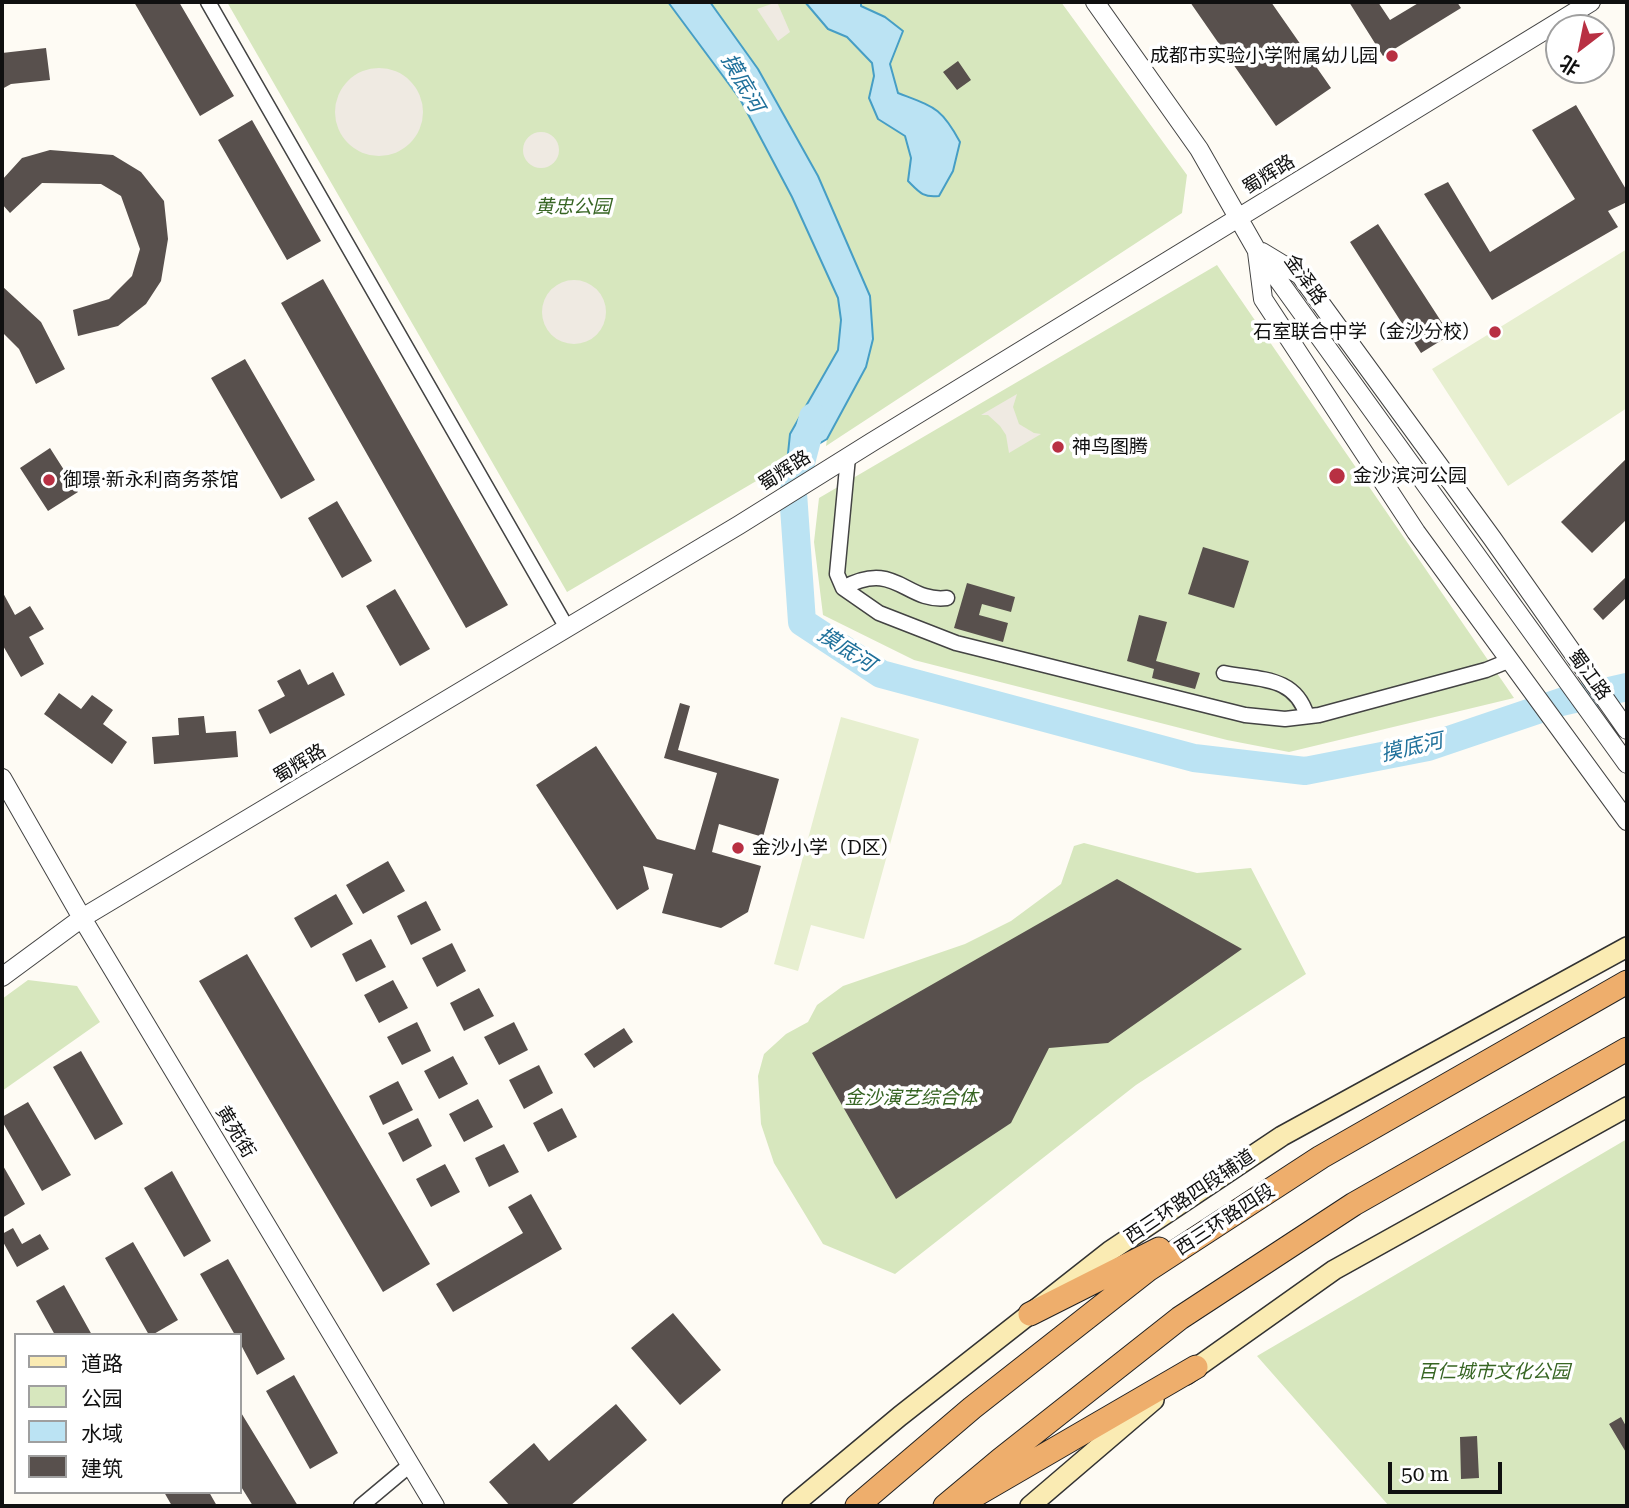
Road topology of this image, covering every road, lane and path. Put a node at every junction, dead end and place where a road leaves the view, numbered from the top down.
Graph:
1 (208, 2) edge
2 (1095, 2) edge
3 (1591, 2) edge
4 (1240, 218) junction
5 (1256, 249) junction
6 (848, 457) junction
7 (844, 588) junction
8 (947, 598) dead end
9 (1517, 610) joint
10 (567, 628) junction
11 (1508, 661) junction
12 (1224, 673) dead end
13 (1307, 716) junction
14 (1625, 727) edge
15 (1627, 764) edge
16 (2, 778) edge
17 (1627, 821) edge
18 (82, 918) junction
19 (1627, 947) edge
20 (2, 977) edge
21 (1627, 982) edge
22 (1627, 1049) edge
23 (1627, 1107) edge
24 (1256, 1200) junction
25 (1030, 1314) junction
26 (1196, 1367) junction
27 (410, 1465) junction
28 (361, 1506) edge
29 (435, 1506) edge
30 (792, 1506) edge
31 (857, 1506) edge
32 (945, 1506) edge
33 (956, 1506) edge
34 (1030, 1506) edge

1 - 10 street
2 - 4 street, 金泽路
3 - 4 street, 蜀辉路
4 - 5 street, 金泽路
4 - 6 street, 蜀辉路
5 - 9 street, 金泽路
5 - 11 street
5 - 14 street
6 - 7 street
6 - 10 street, 蜀辉路
7 - 8 street
7 - 13 street
9 - 15 street, 蜀江路
10 - 18 street, 蜀辉路
11 - 13 street
11 - 17 street
12 - 13 street
16 - 18 street, 黄苑街
18 - 20 street, 蜀辉路
18 - 27 street, 黄苑街
19 - 25 main road, 西三环路四段辅道
21 - 24 highway, 西三环路四段
22 - 32 highway
23 - 26 main road
24 - 25 highway
24 - 31 highway, 西三环路四段
25 - 30 main road, 西三环路四段辅道
26 - 33 highway
26 - 34 main road
27 - 28 street
27 - 29 street, 黄苑街

